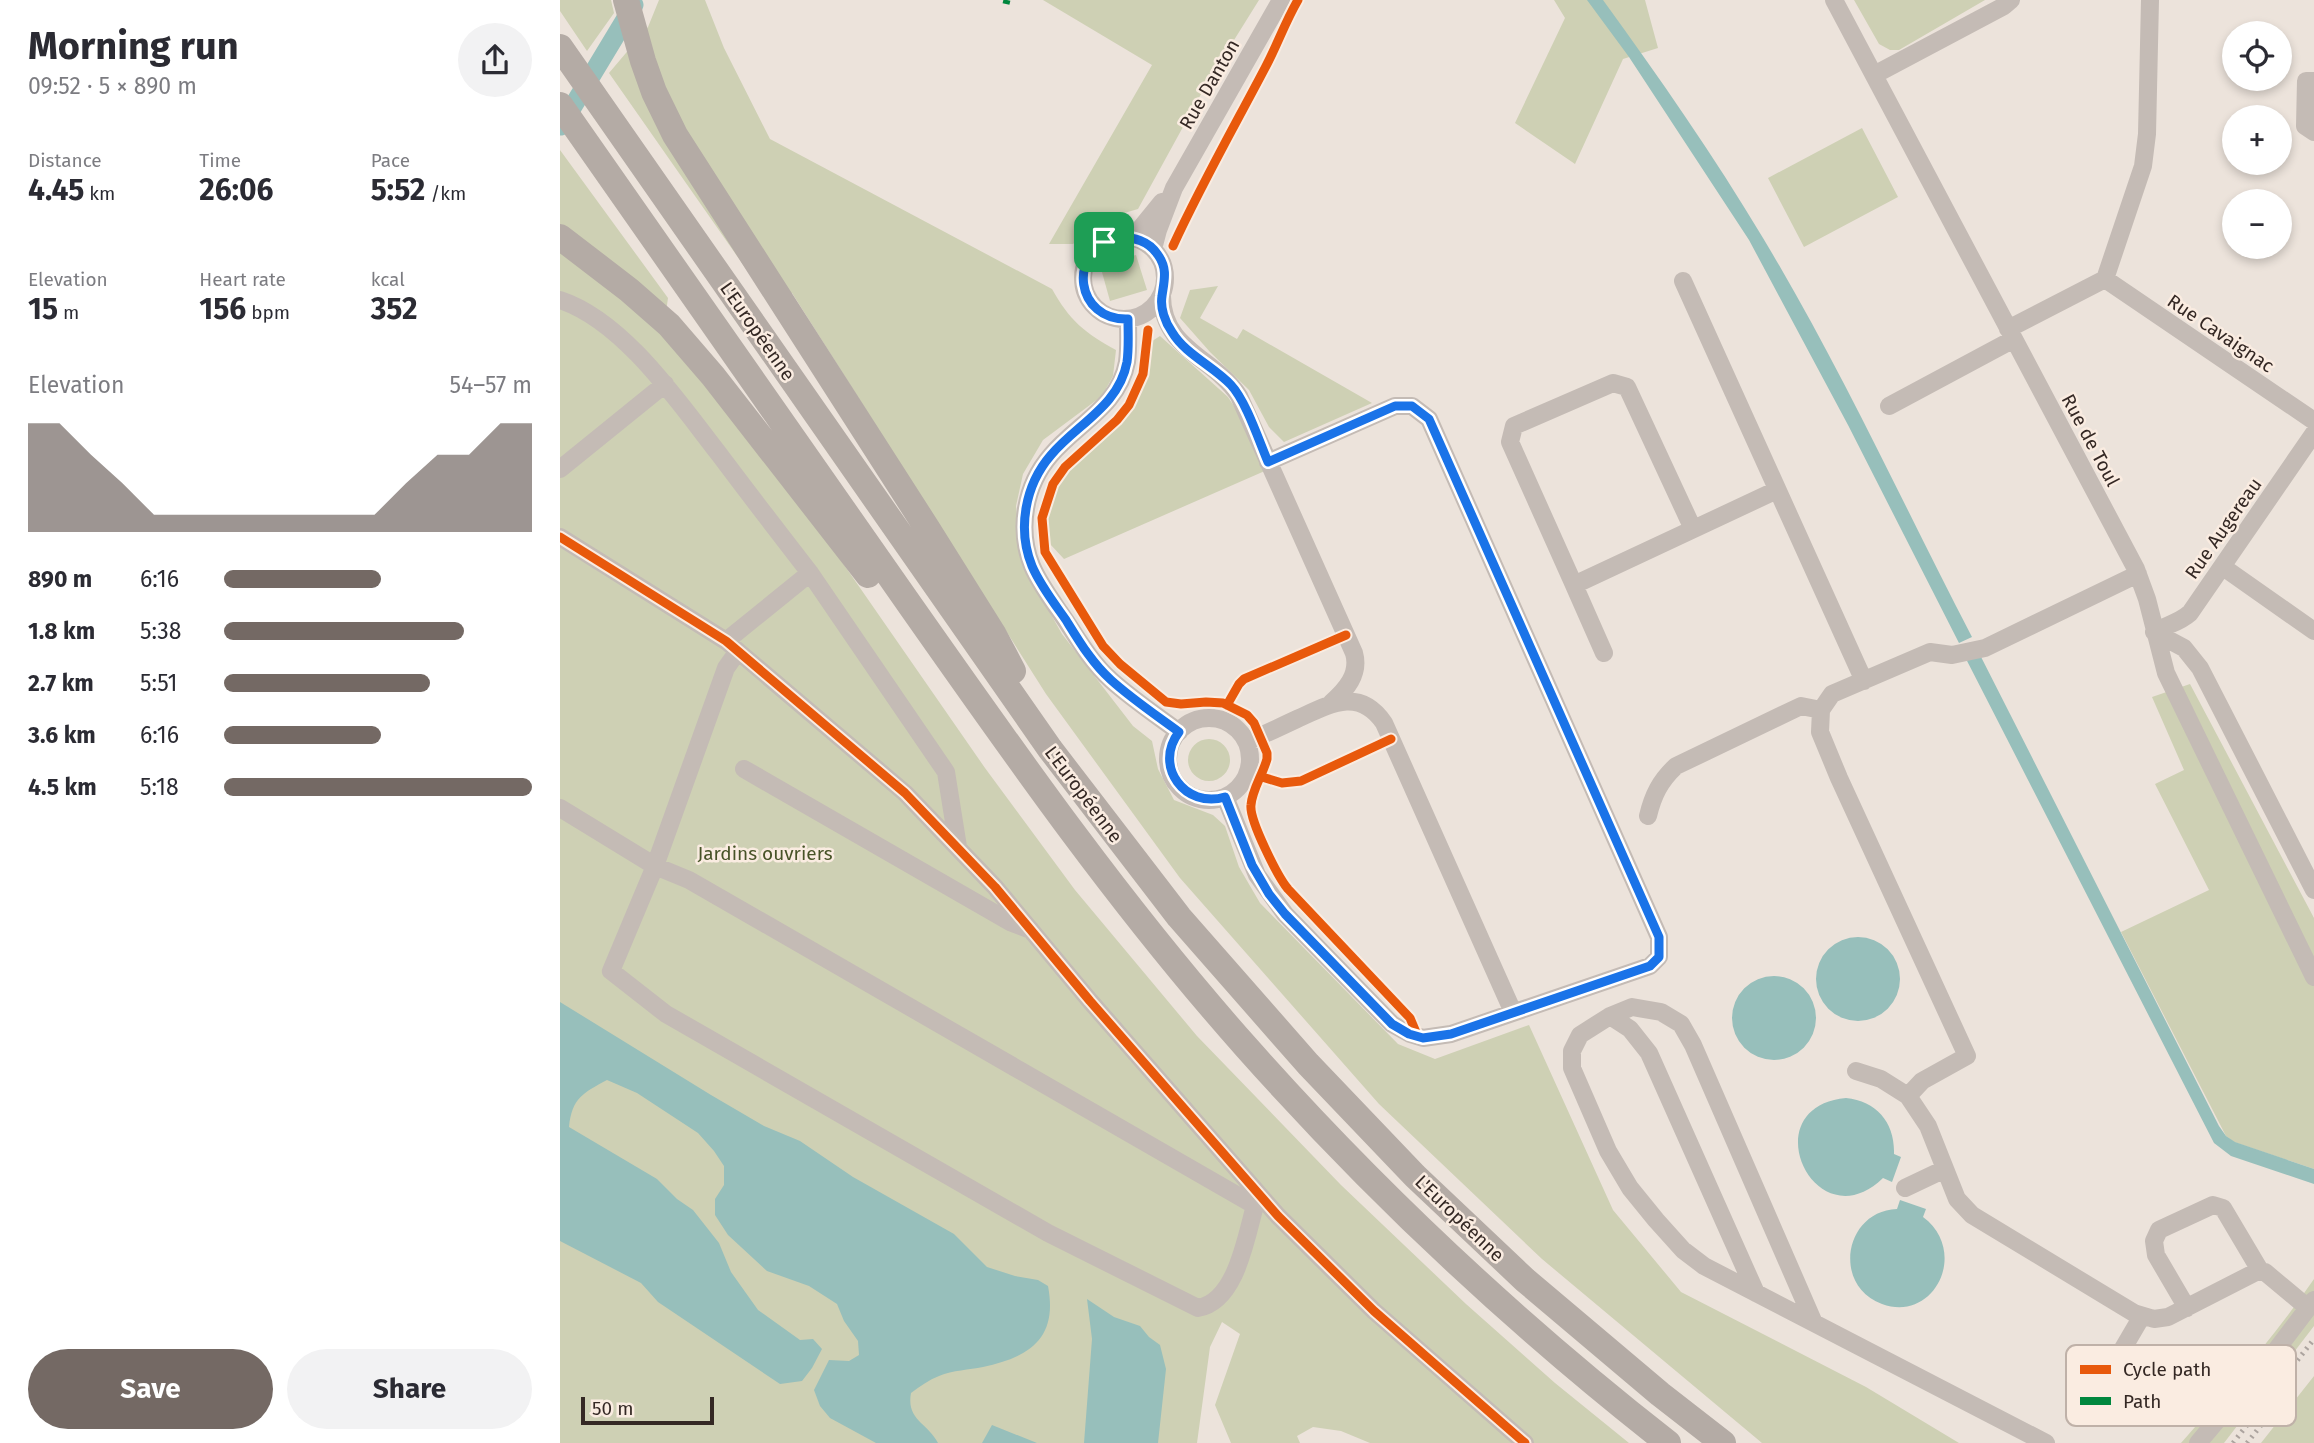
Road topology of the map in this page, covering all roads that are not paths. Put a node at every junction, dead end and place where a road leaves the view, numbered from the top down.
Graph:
1 (626, 0) edge
2 (1281, 0) edge
3 (1834, 0) edge
4 (2011, 0) edge
5 (2150, 0) edge
6 (560, 47) edge
7 (1874, 75) junction
8 (2314, 81) edge
9 (560, 105) edge
10 (2314, 132) edge
11 (1174, 188) junction
12 (560, 237) edge
13 (1128, 238) junction
14 (1153, 249) junction
15 (2105, 279) junction
16 (1683, 281) dead end
17 (1162, 296) junction
18 (560, 300) edge
19 (1128, 319) junction
20 (2011, 334) junction
21 (665, 384) junction
22 (1889, 406) dead end
23 (2314, 421) edge
24 (2314, 433) edge
25 (1268, 462) junction
26 (560, 469) edge
27 (1777, 490) junction
28 (1693, 529) junction
29 (560, 537) edge
30 (2222, 567) junction
31 (810, 573) junction
32 (2138, 574) junction
33 (1574, 584) junction
34 (2314, 631) edge
35 (2154, 632) junction
36 (732, 646) junction
37 (1604, 653) dead end
38 (1864, 681) junction
39 (1331, 703) junction
40 (1821, 710) junction
41 (1179, 732) junction
42 (1247, 742) junction
43 (1050, 749) junction
44 (1013, 752) junction
45 (744, 769) dead end
46 (1225, 797) junction
47 (560, 807) edge
48 (1648, 816) dead end
49 (958, 847) junction
50 (655, 866) junction
51 (2314, 890) edge
52 (1032, 930) junction
53 (2314, 977) edge
54 (1513, 1013) junction
55 (1611, 1016) junction
56 (1856, 1071) dead end
57 (1908, 1096) junction
58 (1945, 1169) junction
59 (1905, 1188) dead end
60 (1256, 1200) junction
61 (2261, 1272) junction
62 (1756, 1293) junction
63 (2311, 1304) edge
64 (2187, 1308) junction
65 (2142, 1316) junction
66 (1814, 1323) junction
67 (2125, 1345) edge
68 (2278, 1345) edge
69 (2212, 1426) edge
70 (1504, 1436) edge
71 (1525, 1443) edge
72 (1668, 1443) edge
73 (1723, 1443) edge
74 (2046, 1443) edge
75 (2198, 1443) edge

1 - 43 highway
2 - 11 street, Rue Danton
3 - 7 street, Rue de Toul
4 - 7 street
5 - 15 street
6 - 43 highway, L'Européenne
7 - 20 street, Rue de Toul
8 - 10 street
9 - 44 highway, L'Européenne
11 - 13 street, Rue Danton
11 - 14 street, Rue Danton
12 - 44 highway
13 - 14 street
13 - 19 street
14 - 17 street
15 - 20 street
15 - 23 street, Rue Cavaignac
16 - 27 street
17 - 19 street
17 - 25 street
18 - 21 street
19 - 41 street
20 - 22 street
20 - 32 street, Rue de Toul
21 - 26 street
21 - 31 street
24 - 30 street, Rue Augereau
25 - 39 street
25 - 54 street
27 - 28 street
27 - 38 street
28 - 33 street
28 - 33 street
29 - 36 street
30 - 34 street
30 - 35 street, Rue Augereau
31 - 36 street
31 - 49 street
32 - 35 street, Rue de Toul
32 - 38 street
33 - 37 street
35 - 51 street
35 - 53 street, Rue de Toul
36 - 49 street
36 - 50 street
38 - 40 street
39 - 42 street
39 - 54 street
40 - 48 street
40 - 57 street
41 - 42 street
41 - 46 street
42 - 46 street
43 - 73 highway, L'Européenne
44 - 72 highway, L'Européenne
45 - 52 street
46 - 54 street
47 - 50 street
49 - 52 street
50 - 60 street
50 - 60 street
52 - 60 street
55 - 62 street
55 - 62 street
55 - 66 street
56 - 57 street
57 - 58 street
58 - 59 street
58 - 65 street
60 - 70 street
61 - 63 street
61 - 64 street
61 - 64 street
62 - 66 street
63 - 68 street
64 - 65 street
65 - 67 street
66 - 74 street
69 - 75 street
70 - 71 street

